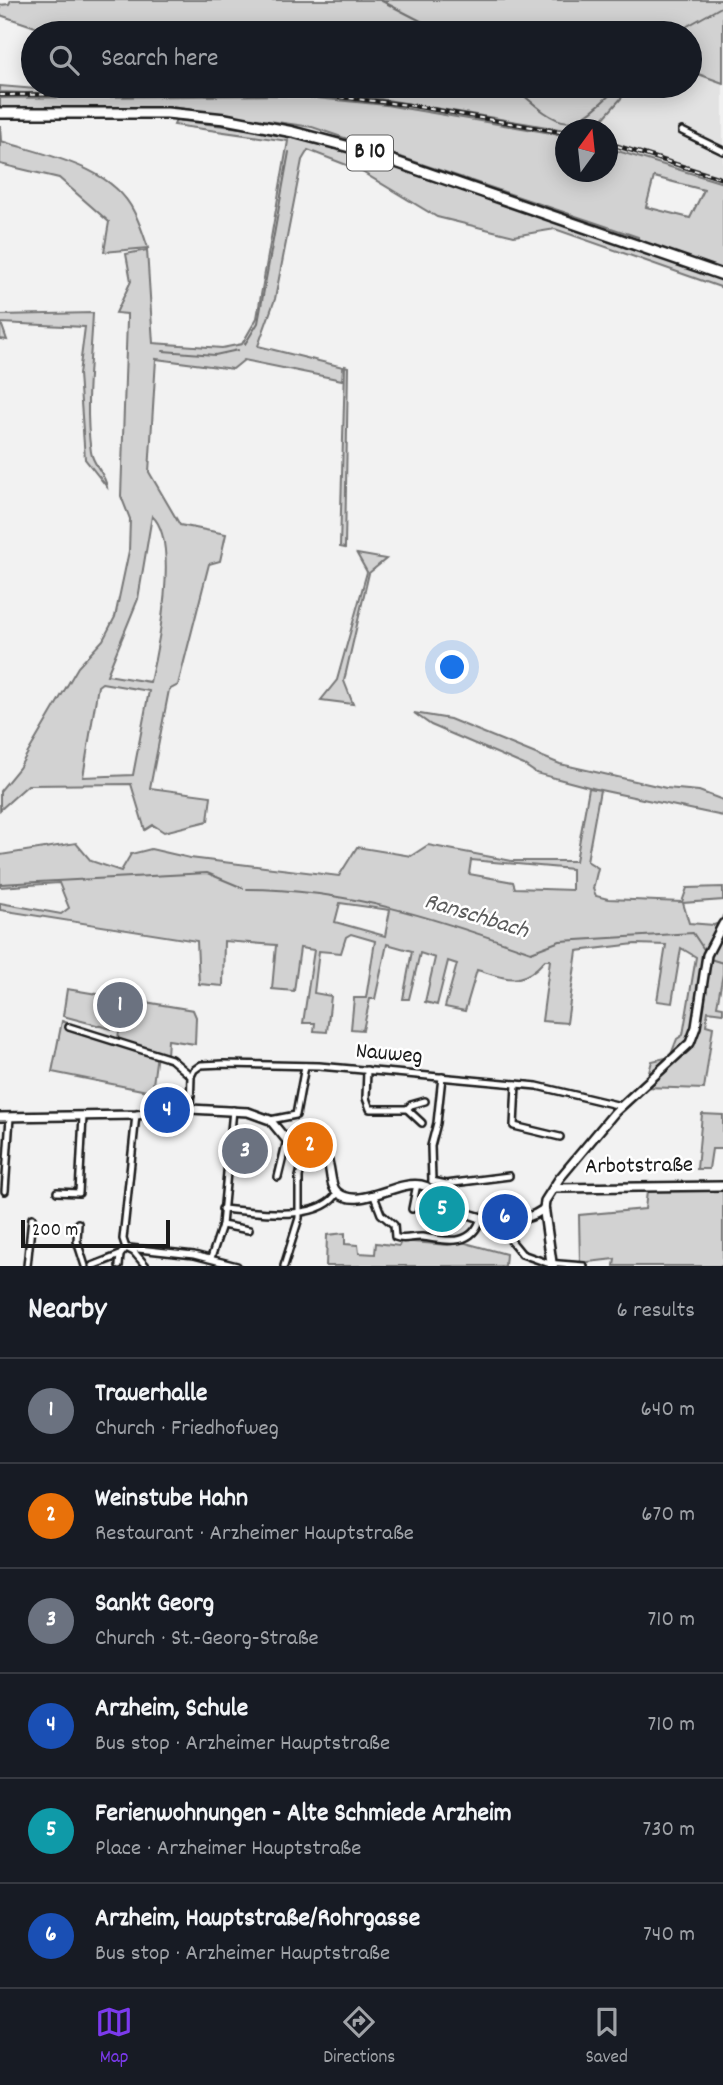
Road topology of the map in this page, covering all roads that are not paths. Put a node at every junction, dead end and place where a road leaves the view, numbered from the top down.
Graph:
1 (0, 113) edge
2 (682, 131) dead end
3 (723, 151) edge
4 (723, 275) edge
5 (723, 924) edge
6 (69, 1027) dead end
7 (305, 1066) junction
8 (367, 1070) junction
9 (191, 1076) junction
10 (442, 1077) junction
11 (516, 1084) junction
12 (161, 1093) dead end
13 (191, 1095) junction
14 (425, 1101) dead end
15 (621, 1106) junction
16 (190, 1110) junction
17 (233, 1110) junction
18 (407, 1110) junction
19 (136, 1115) junction
20 (83, 1116) junction
21 (0, 1117) edge
22 (10, 1117) junction
23 (270, 1120) junction
24 (422, 1123) dead end
25 (560, 1137) dead end
26 (287, 1140) junction
27 (306, 1148) junction
28 (509, 1176) dead end
29 (278, 1177) dead end
30 (417, 1184) junction
31 (429, 1184) junction
32 (723, 1186) edge
33 (555, 1188) junction
34 (5, 1191) dead end
35 (57, 1192) dead end
36 (338, 1192) junction
37 (374, 1196) junction
38 (222, 1209) junction
39 (412, 1209) dead end
40 (544, 1209) junction
41 (299, 1213) junction
42 (32, 1218) dead end
43 (481, 1218) junction
44 (494, 1220) junction
45 (78, 1223) dead end
46 (222, 1225) junction
47 (249, 1230) dead end
48 (126, 1248) junction
49 (120, 1255) junction
50 (211, 1258) junction
51 (552, 1265) edge
52 (27, 1266) edge
53 (85, 1266) edge
54 (92, 1266) edge
55 (119, 1266) edge
56 (146, 1266) edge
57 (237, 1266) edge
58 (284, 1266) edge
59 (584, 1266) edge

1 - 4 highway, B 10
2 - 3 street
5 - 15 street
6 - 9 street
7 - 8 street, Nauweg
7 - 9 street, Nauweg
7 - 23 street
8 - 10 street, Nauweg
8 - 18 street
9 - 13 street
10 - 11 street, Nauweg
10 - 31 street
11 - 15 street, Nauweg
11 - 25 street
12 - 13 street
13 - 16 street
14 - 18 street
15 - 33 street
16 - 17 street
16 - 19 street
17 - 23 street
17 - 38 street
18 - 24 street
19 - 20 street
19 - 48 street
20 - 22 street
20 - 35 street
21 - 22 street
22 - 34 street
23 - 26 street
26 - 27 street
26 - 29 street
27 - 36 street
27 - 41 street
28 - 31 street
30 - 31 street
30 - 37 street
30 - 39 street
31 - 43 street
32 - 33 street, Arbotstraße
33 - 40 street
36 - 37 street
36 - 41 street
37 - 43 street
38 - 41 street
38 - 46 street
40 - 44 street
40 - 51 main road
41 - 58 street
42 - 52 street
43 - 44 street
44 - 51 street
45 - 53 street
46 - 47 street
46 - 50 street
48 - 49 street
48 - 50 street
48 - 56 street
49 - 54 street
49 - 55 street
50 - 57 street
51 - 59 street

